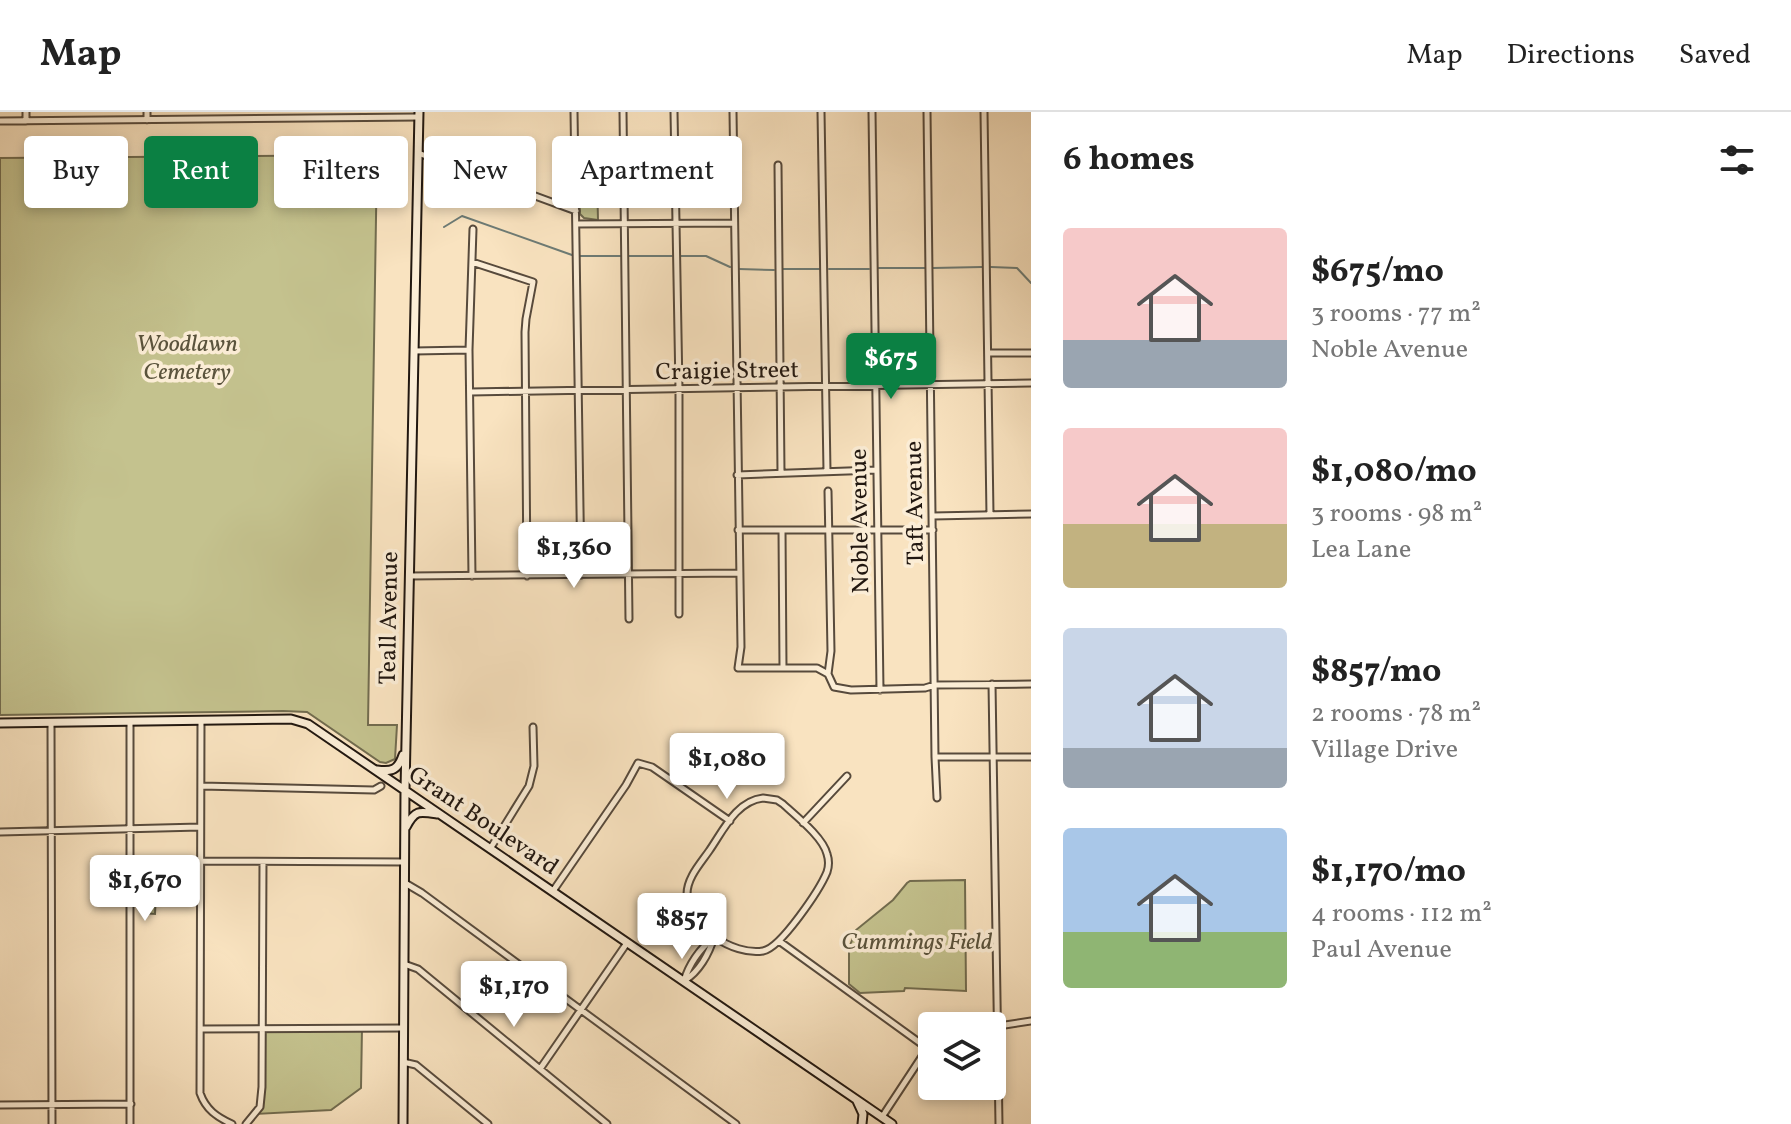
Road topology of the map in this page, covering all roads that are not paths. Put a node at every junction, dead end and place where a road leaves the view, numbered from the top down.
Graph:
1 (26, 112) edge
2 (147, 112) edge
3 (574, 112) edge
4 (623, 112) edge
5 (674, 112) edge
6 (733, 112) edge
7 (821, 112) edge
8 (872, 112) edge
9 (927, 112) edge
10 (984, 112) edge
11 (419, 114) edge
12 (147, 120) junction
13 (0, 121) edge
14 (26, 121) junction
15 (418, 153) junction
16 (778, 165) dead end
17 (576, 211) junction
18 (734, 223) junction
19 (576, 224) junction
20 (676, 224) junction
21 (625, 225) junction
22 (473, 229) dead end
23 (472, 262) junction
24 (469, 350) junction
25 (413, 351) junction
26 (988, 353) junction
27 (1031, 353) edge
28 (989, 383) junction
29 (1031, 383) edge
30 (931, 384) junction
31 (876, 385) junction
32 (826, 386) junction
33 (779, 387) junction
34 (736, 388) junction
35 (626, 389) junction
36 (679, 389) junction
37 (578, 390) junction
38 (471, 392) junction
39 (526, 392) junction
40 (877, 470) junction
41 (827, 471) junction
42 (781, 472) junction
43 (737, 475) junction
44 (828, 491) dead end
45 (1031, 514) edge
46 (990, 515) junction
47 (933, 516) junction
48 (738, 530) junction
49 (782, 530) junction
50 (829, 530) junction
51 (877, 530) junction
52 (933, 530) junction
53 (680, 573) junction
54 (740, 573) junction
55 (629, 574) junction
56 (581, 575) junction
57 (409, 576) junction
58 (472, 576) junction
59 (527, 576) junction
60 (679, 614) dead end
61 (629, 619) dead end
62 (783, 668) junction
63 (828, 674) junction
64 (992, 684) junction
65 (1031, 684) edge
66 (935, 685) junction
67 (880, 690) junction
68 (201, 720) junction
69 (130, 721) junction
70 (0, 723) edge
71 (51, 723) junction
72 (533, 727) dead end
73 (406, 745) junction
74 (935, 757) junction
75 (1031, 757) edge
76 (993, 758) junction
77 (377, 770) junction
78 (847, 776) dead end
79 (201, 786) junction
80 (381, 786) dead end
81 (405, 790) junction
82 (937, 798) dead end
83 (440, 814) junction
84 (730, 821) junction
85 (803, 823) junction
86 (200, 827) junction
87 (130, 829) junction
88 (405, 829) junction
89 (51, 830) junction
90 (0, 832) edge
91 (490, 849) junction
92 (200, 861) junction
93 (263, 862) junction
94 (405, 862) junction
95 (405, 883) junction
96 (553, 891) junction
97 (714, 937) junction
98 (779, 941) junction
99 (627, 943) junction
100 (404, 964) junction
101 (684, 981) junction
102 (581, 1010) junction
103 (995, 1012) edge
104 (1031, 1021) edge
105 (1006, 1024) edge
106 (404, 1028) junction
107 (200, 1029) junction
108 (262, 1029) junction
109 (918, 1041) edge
110 (918, 1060) edge
111 (403, 1062) junction
112 (540, 1069) junction
113 (856, 1099) junction
114 (998, 1100) edge
115 (52, 1104) junction
116 (131, 1104) junction
117 (0, 1105) edge
118 (878, 1114) junction
119 (862, 1123) edge
120 (52, 1124) edge
121 (130, 1124) edge
122 (232, 1124) edge
123 (246, 1124) edge
124 (403, 1124) edge
125 (488, 1124) edge
126 (607, 1124) edge
127 (736, 1124) edge
128 (892, 1124) edge
129 (999, 1124) edge

1 - 14 street
2 - 12 street
3 - 17 street
4 - 21 street
5 - 20 street
6 - 18 street
7 - 32 street
8 - 31 street, Noble Avenue
9 - 30 street, Taft Avenue
10 - 26 street
11 - 12 street
11 - 15 street, Teall Avenue
12 - 14 street
13 - 14 street
15 - 17 street
15 - 25 street, Teall Avenue
16 - 33 street
17 - 19 street
18 - 20 street
18 - 34 street
19 - 21 street
19 - 37 street
20 - 21 street
20 - 36 street
21 - 35 street
22 - 23 street
23 - 24 street
23 - 39 street
24 - 25 street
24 - 38 street
25 - 57 street, Teall Avenue
26 - 27 street
26 - 28 street
28 - 29 street, Craigie Street
28 - 30 street, Craigie Street
28 - 46 street
30 - 31 street, Craigie Street
30 - 47 street, Taft Avenue
31 - 32 street, Craigie Street
31 - 40 street, Noble Avenue
32 - 33 street, Craigie Street
32 - 41 street
33 - 34 street, Craigie Street
33 - 42 street
34 - 36 street, Craigie Street
34 - 43 street
35 - 36 street, Craigie Street
35 - 37 street, Craigie Street
35 - 55 street
36 - 53 street
37 - 39 street, Craigie Street
37 - 56 street
38 - 39 street, Craigie Street
38 - 58 street
39 - 59 street
40 - 41 street
40 - 51 street, Noble Avenue
41 - 42 street
42 - 43 street
43 - 48 street
44 - 50 street
45 - 46 street
46 - 47 street
47 - 52 street, Taft Avenue
48 - 49 street
48 - 54 street
49 - 50 street
49 - 62 street
50 - 51 street
50 - 63 street
51 - 52 street
51 - 67 street, Noble Avenue
52 - 66 street, Taft Avenue
53 - 54 street
53 - 55 street
53 - 60 street
54 - 62 street
55 - 56 street
55 - 61 street
56 - 59 street
57 - 58 street
57 - 73 street, Teall Avenue
58 - 59 street
62 - 63 street
63 - 67 street
64 - 65 street
64 - 66 street
64 - 76 street
66 - 67 street
66 - 74 street, Taft Avenue
68 - 69 street, Grant Boulevard
68 - 77 street, Grant Boulevard
68 - 79 street
69 - 71 street, Grant Boulevard
69 - 87 street
70 - 71 street, Grant Boulevard
71 - 89 street
72 - 91 street
73 - 77 street
73 - 81 street, Teall Avenue
74 - 76 street
74 - 82 street, Taft Avenue
75 - 76 street
76 - 103 street
77 - 81 street, Grant Boulevard
78 - 85 street
79 - 80 street
79 - 86 street
81 - 83 street, Grant Boulevard
81 - 88 street, Teall Avenue
83 - 88 street
83 - 91 street, Grant Boulevard
84 - 85 street
84 - 96 street
84 - 97 street
85 - 98 street
86 - 87 street
86 - 92 street
87 - 89 street
87 - 116 street
88 - 94 street, Teall Avenue
89 - 90 street
89 - 115 street
91 - 96 street, Grant Boulevard
92 - 93 street
92 - 107 street
93 - 94 street
93 - 108 street
94 - 95 street, Teall Avenue
95 - 100 street, Teall Avenue
95 - 102 street
96 - 99 street, Grant Boulevard
97 - 98 street
97 - 101 street
98 - 109 street
99 - 101 street, Grant Boulevard
99 - 102 street
100 - 106 street, Teall Avenue
100 - 112 street
101 - 113 street, Grant Boulevard
102 - 112 street
102 - 127 street
104 - 105 street
106 - 108 street
106 - 111 street, Teall Avenue
107 - 108 street
107 - 122 street
108 - 123 street
110 - 118 street
111 - 124 street, Teall Avenue
111 - 125 street
112 - 126 street
113 - 118 street, Grant Boulevard
113 - 119 street
114 - 129 street
115 - 116 street
115 - 117 street
115 - 120 street
116 - 121 street
118 - 119 street
118 - 128 street, Grant Boulevard

